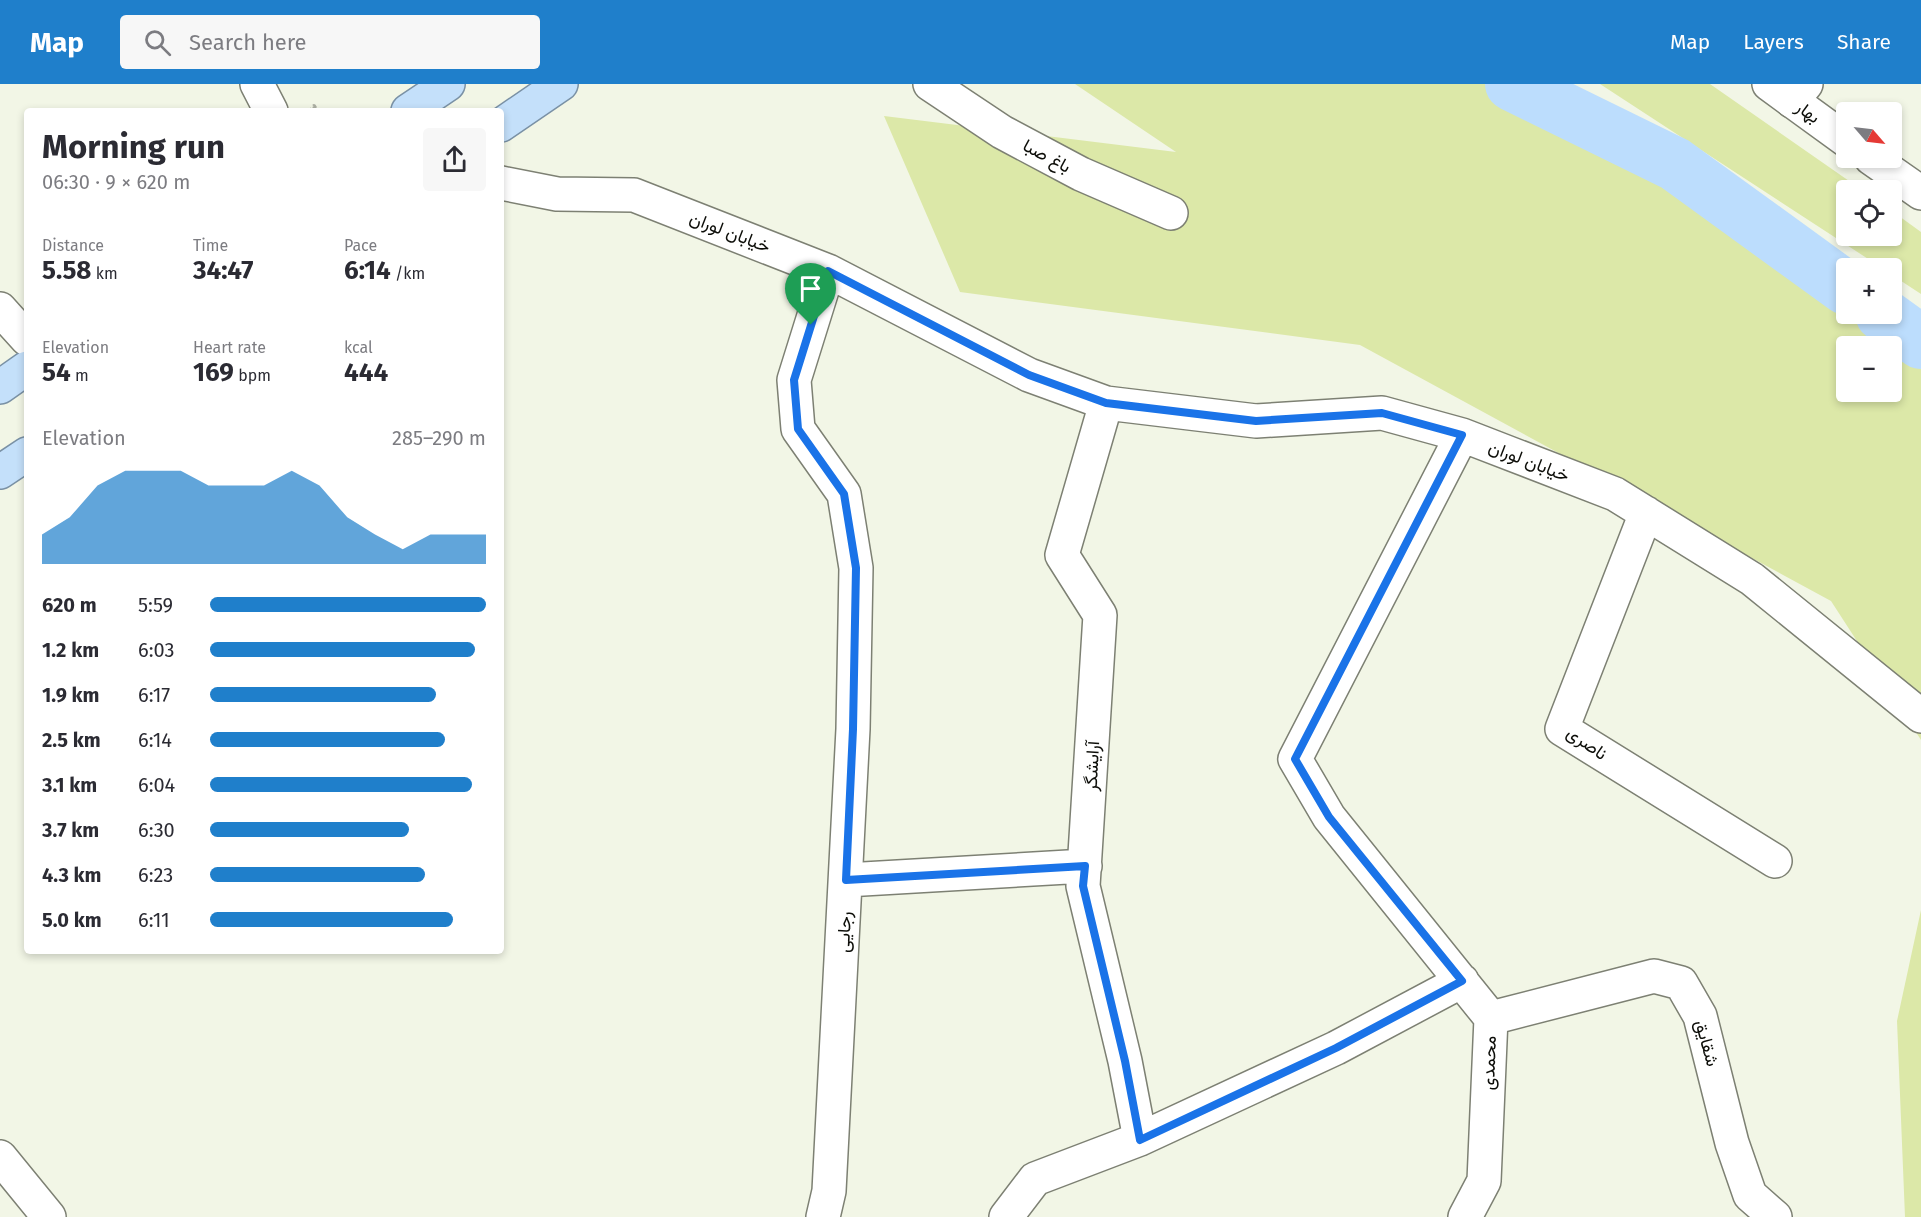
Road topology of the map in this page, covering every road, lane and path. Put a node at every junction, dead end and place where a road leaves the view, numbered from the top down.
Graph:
1 (257, 84) edge
2 (448, 84) edge
3 (561, 84) edge
4 (930, 84) edge
5 (1789, 90) edge
6 (269, 108) edge
7 (412, 108) edge
8 (504, 123) edge
9 (1836, 131) edge
10 (1885, 168) edge
11 (504, 184) edge
12 (1921, 193) edge
13 (1171, 213) dead end
14 (828, 271) junction
15 (0, 309) edge
16 (24, 336) edge
17 (24, 370) edge
18 (0, 387) edge
19 (1106, 403) junction
20 (1462, 435) junction
21 (24, 456) edge
22 (0, 472) edge
23 (1646, 513) junction
24 (1921, 716) edge
25 (1776, 861) dead end
26 (1085, 866) junction
27 (846, 880) junction
28 (1462, 981) junction
29 (1491, 1018) junction
30 (1140, 1140) junction
31 (0, 1157) edge
32 (49, 1217) edge
33 (823, 1217) edge
34 (1006, 1217) edge
35 (1465, 1217) edge
36 (1774, 1217) edge

1 - 6 street
2 - 7 highway
3 - 8 highway
4 - 13 street, باغ صبا
5 - 9 street, بهار
10 - 12 street
11 - 14 street, خیابان لوران
14 - 19 street, خیابان لوران
14 - 27 street, رجایی
15 - 16 street
17 - 18 highway
19 - 20 street, خیابان لوران
19 - 26 street, آرایشگر
20 - 23 street, خیابان لوران
20 - 28 street, محمدی
21 - 22 highway
23 - 24 street, خیابان لوران
23 - 25 street, ناصری
26 - 27 street
26 - 30 street, آرایشگر
27 - 33 street, رجایی
28 - 29 street, محمدی
28 - 30 street
29 - 35 street, محمدی
29 - 36 street, شقایق
30 - 34 street
31 - 32 street

